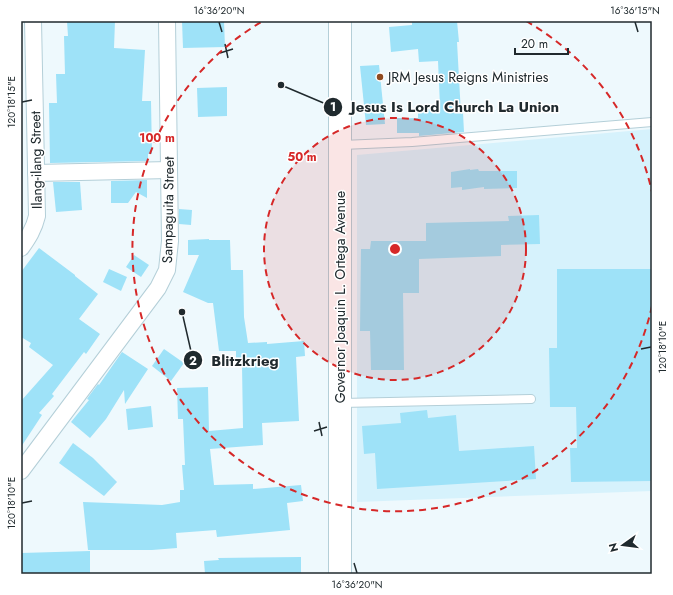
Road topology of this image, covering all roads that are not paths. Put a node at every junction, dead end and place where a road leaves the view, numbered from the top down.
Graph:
1 (34, 21) edge
2 (167, 21) edge
3 (340, 21) edge
4 (652, 122) edge
5 (340, 145) junction
6 (169, 170) junction
7 (36, 173) junction
8 (21, 248) edge
9 (531, 399) dead end
10 (340, 403) junction
11 (21, 471) edge
12 (340, 574) edge

1 - 7 street, Ilang-ilang Street
2 - 6 street, Sampaguita Street
3 - 5 street, Governor Joaquin L. Ortega Avenue
4 - 5 lane
5 - 10 street, Governor Joaquin L. Ortega Avenue
6 - 7 street
6 - 11 street, Sampaguita Street
7 - 8 street, Ilang-ilang Street
9 - 10 lane
10 - 12 street, Governor Joaquin L. Ortega Avenue

